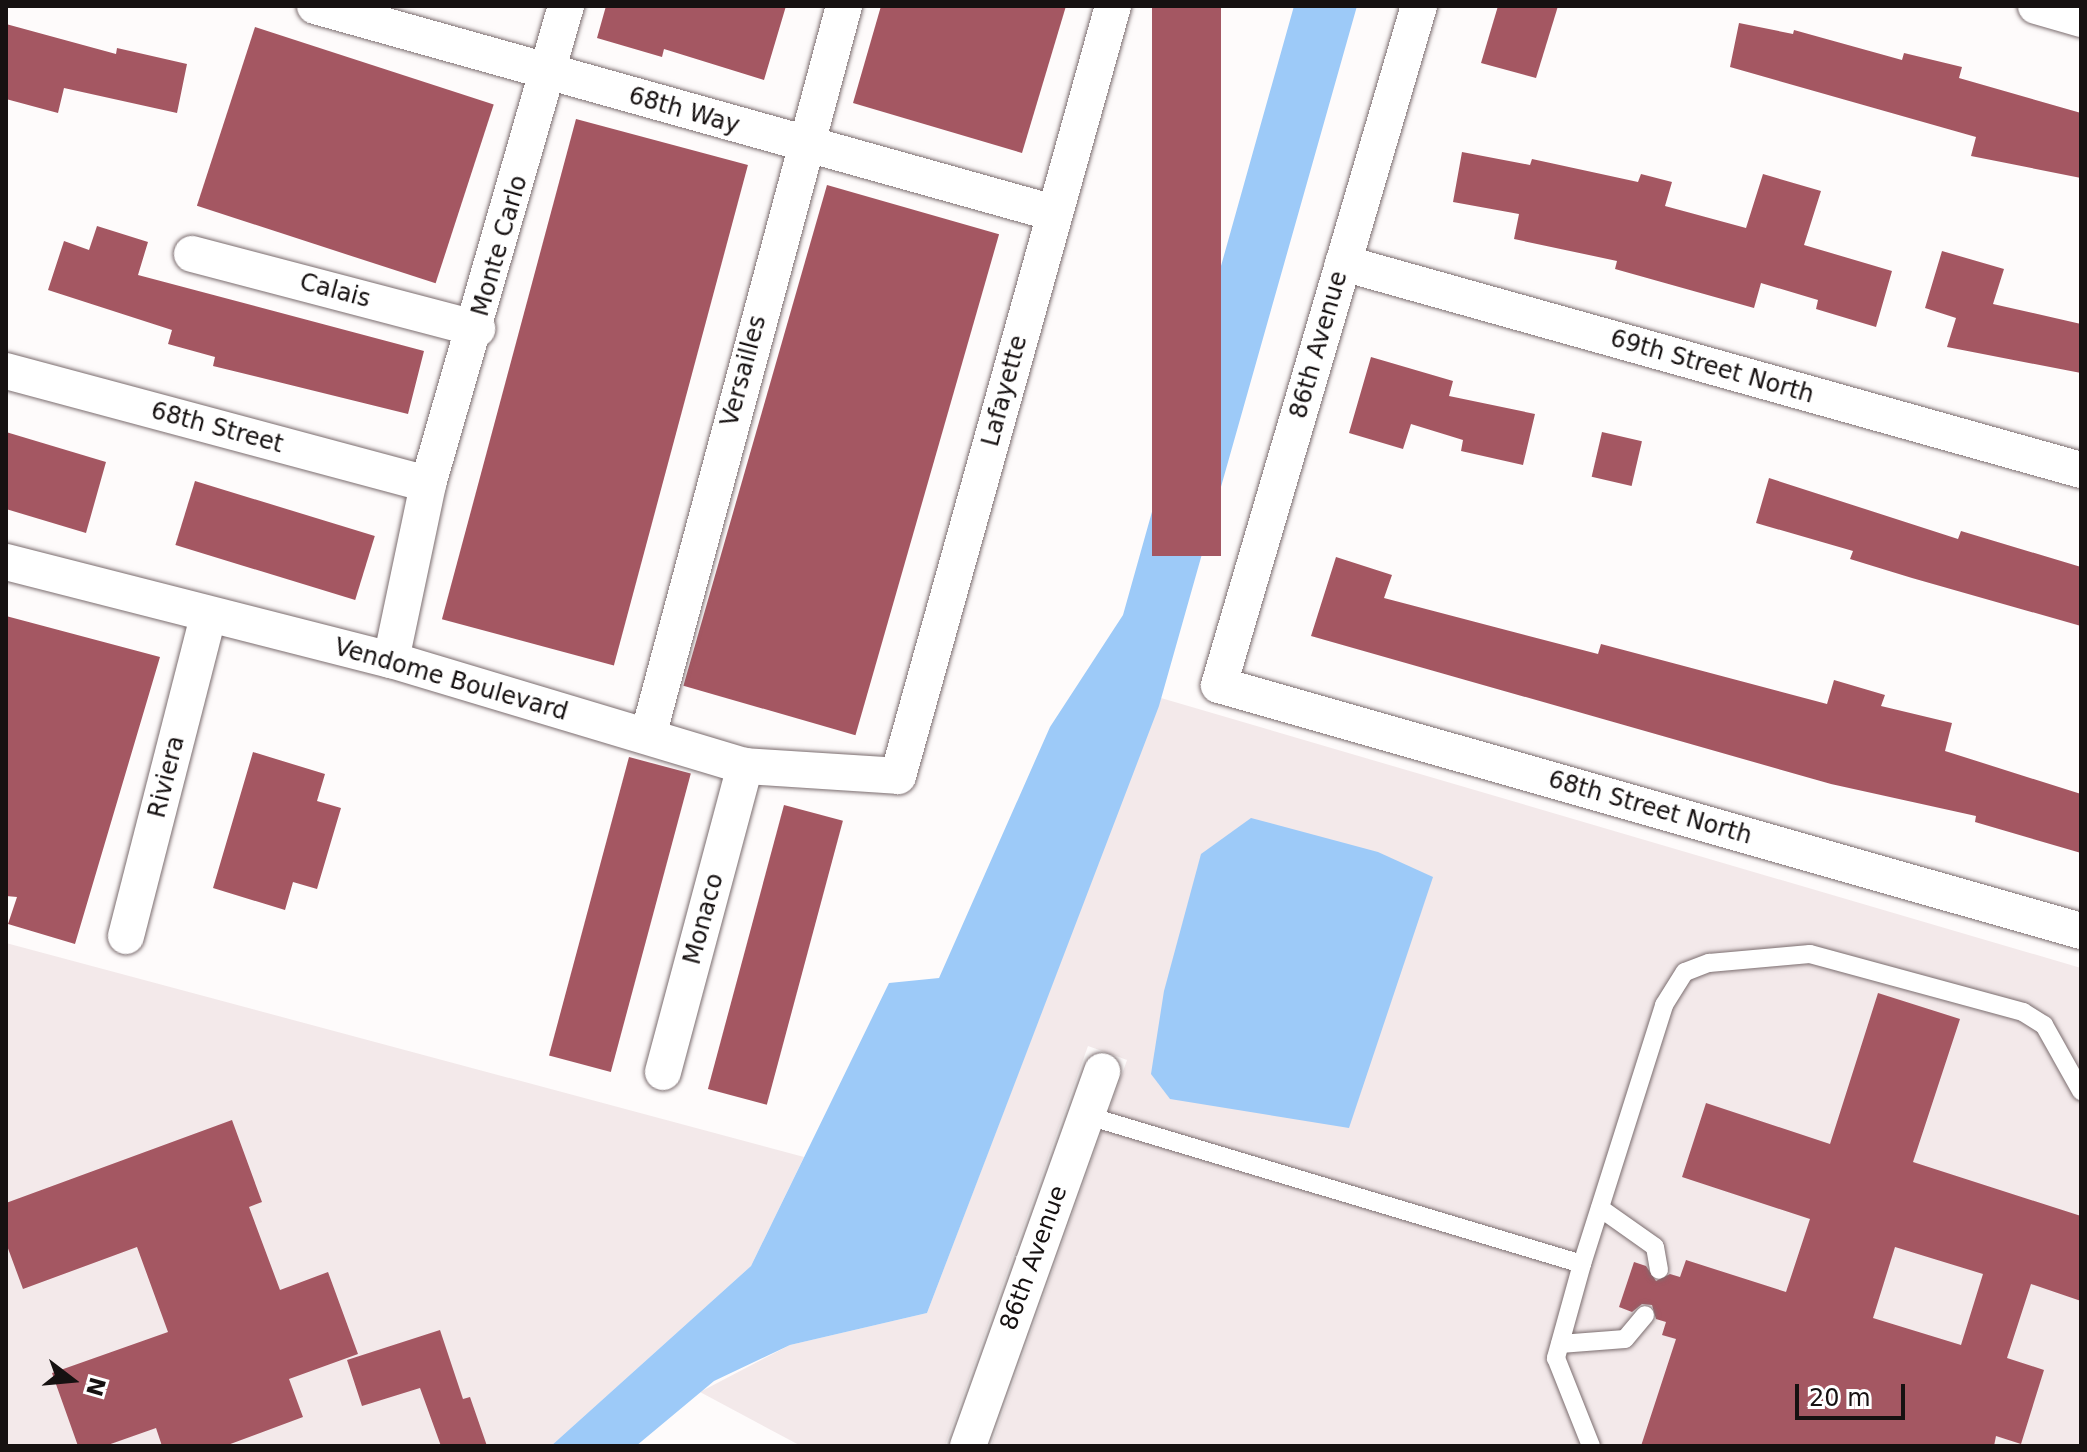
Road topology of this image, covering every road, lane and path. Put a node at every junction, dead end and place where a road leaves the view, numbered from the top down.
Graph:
1 (315, 6) edge
2 (566, 6) edge
3 (844, 6) edge
4 (1113, 6) edge
5 (1419, 6) edge
6 (2036, 6) edge
7 (2081, 19) edge
8 (549, 74) junction
9 (804, 145) junction
10 (1054, 213) junction
11 (192, 254) dead end
12 (1343, 263) junction
13 (477, 329) junction
14 (6, 371) edge
15 (2081, 470) edge
16 (428, 484) junction
17 (6, 562) edge
18 (208, 617) junction
19 (391, 660) junction
20 (1219, 685) joint
21 (648, 736) junction
22 (745, 766) junction
23 (898, 776) joint
24 (2081, 931) edge
25 (126, 936) dead end
26 (1102, 1071) dead end
27 (663, 1072) dead end
28 (2081, 1091) edge
29 (1085, 1115) junction
30 (1600, 1208) junction
31 (1582, 1264) junction
32 (1659, 1270) dead end
33 (1645, 1315) dead end
34 (1560, 1344) junction
35 (968, 1446) edge
36 (1591, 1446) edge

1 - 8 street, 68th Way
2 - 8 street, Monte Carlo
3 - 9 street, Versailles
4 - 10 street, Lafayette
5 - 12 street, 86th Avenue
6 - 7 street
8 - 9 street, 68th Way
8 - 13 street, Monte Carlo
9 - 10 street, 68th Way
9 - 21 street, Versailles
10 - 23 street, Lafayette
11 - 13 street, Calais
12 - 15 street, 69th Street North
12 - 20 street, 86th Avenue
13 - 16 street, Monte Carlo
14 - 16 street, 68th Street
16 - 19 street
17 - 18 street, Vendome Boulevard
18 - 19 street, Vendome Boulevard
18 - 25 street, Riviera
19 - 21 street, Vendome Boulevard
20 - 24 street, 68th Street North
21 - 22 street, Vendome Boulevard
22 - 23 street, Vendome Boulevard
22 - 27 street, Monaco
26 - 29 street, 86th Avenue
28 - 30 lane
29 - 31 lane
29 - 35 street, 86th Avenue
30 - 31 lane
30 - 32 lane
31 - 34 lane
33 - 34 lane
34 - 36 lane

